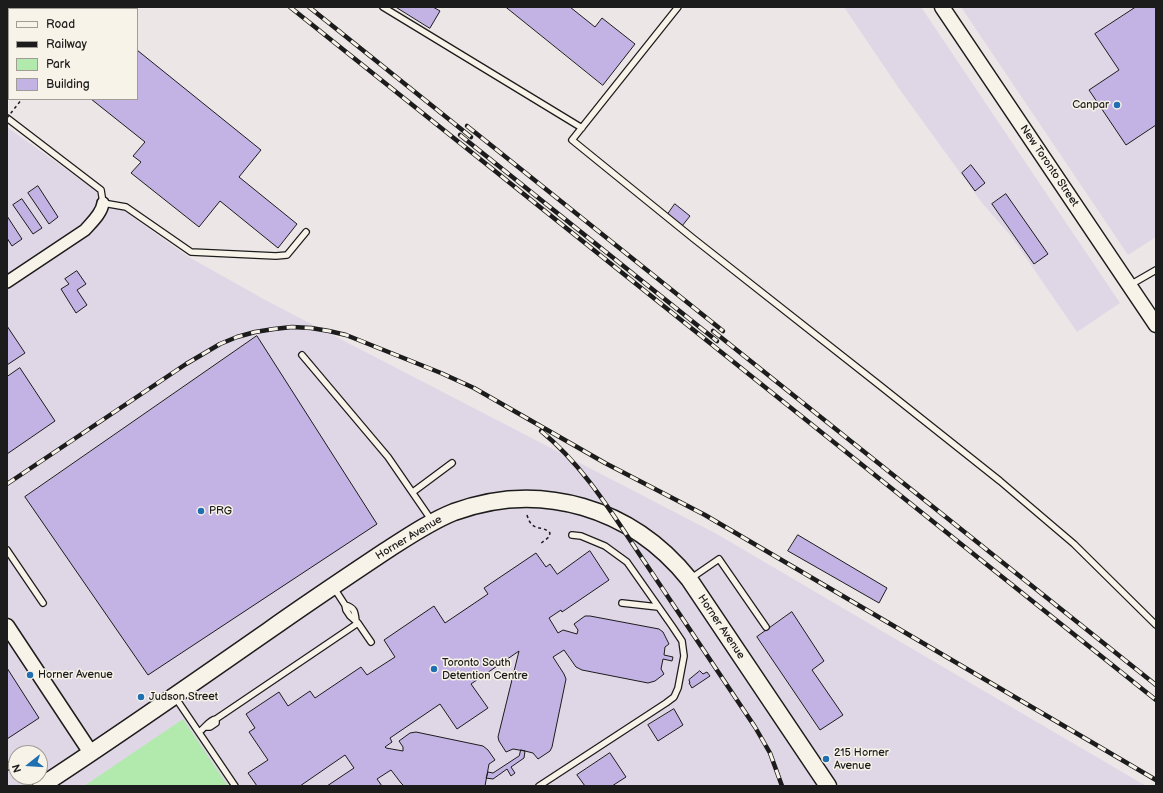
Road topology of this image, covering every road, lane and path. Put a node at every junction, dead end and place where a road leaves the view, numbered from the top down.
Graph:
1 (383, 7) edge
2 (678, 7) edge
3 (942, 7) edge
4 (21, 100) edge
5 (7, 118) edge
6 (582, 128) junction
7 (103, 203) junction
8 (306, 232) dead end
9 (1156, 270) edge
10 (7, 282) edge
11 (1129, 286) junction
12 (1156, 325) edge
13 (302, 355) dead end
14 (452, 464) dead end
15 (413, 492) junction
16 (527, 515) dead end
17 (433, 522) junction
18 (572, 535) dead end
19 (540, 544) dead end
20 (7, 550) edge
21 (690, 579) junction
22 (332, 586) junction
23 (43, 603) dead end
24 (622, 603) dead end
25 (658, 606) junction
26 (357, 622) junction
27 (1156, 625) edge
28 (766, 627) dead end
29 (8, 632) edge
30 (371, 642) dead end
31 (174, 696) junction
32 (199, 732) junction
33 (91, 753) junction
34 (48, 775) edge
35 (235, 786) edge
36 (539, 786) edge
37 (828, 786) edge

1 - 6 lane
2 - 6 lane
3 - 11 street, New Toronto Street
4 - 5 path, bridge
5 - 7 lane
6 - 27 lane
7 - 8 lane
7 - 10 street
9 - 11 lane
11 - 12 street, New Toronto Street
13 - 15 lane
14 - 15 lane
15 - 17 lane
16 - 19 path
17 - 21 main road, Horner Avenue
17 - 22 main road, Horner Avenue
18 - 25 lane
20 - 23 lane
21 - 28 lane
21 - 37 main road, Horner Avenue
22 - 26 lane
22 - 31 main road, Horner Avenue
24 - 25 lane
25 - 36 lane
26 - 30 lane
26 - 32 lane
29 - 33 street
31 - 32 lane
31 - 33 main road, Horner Avenue
32 - 35 lane
33 - 34 main road, Horner Avenue

